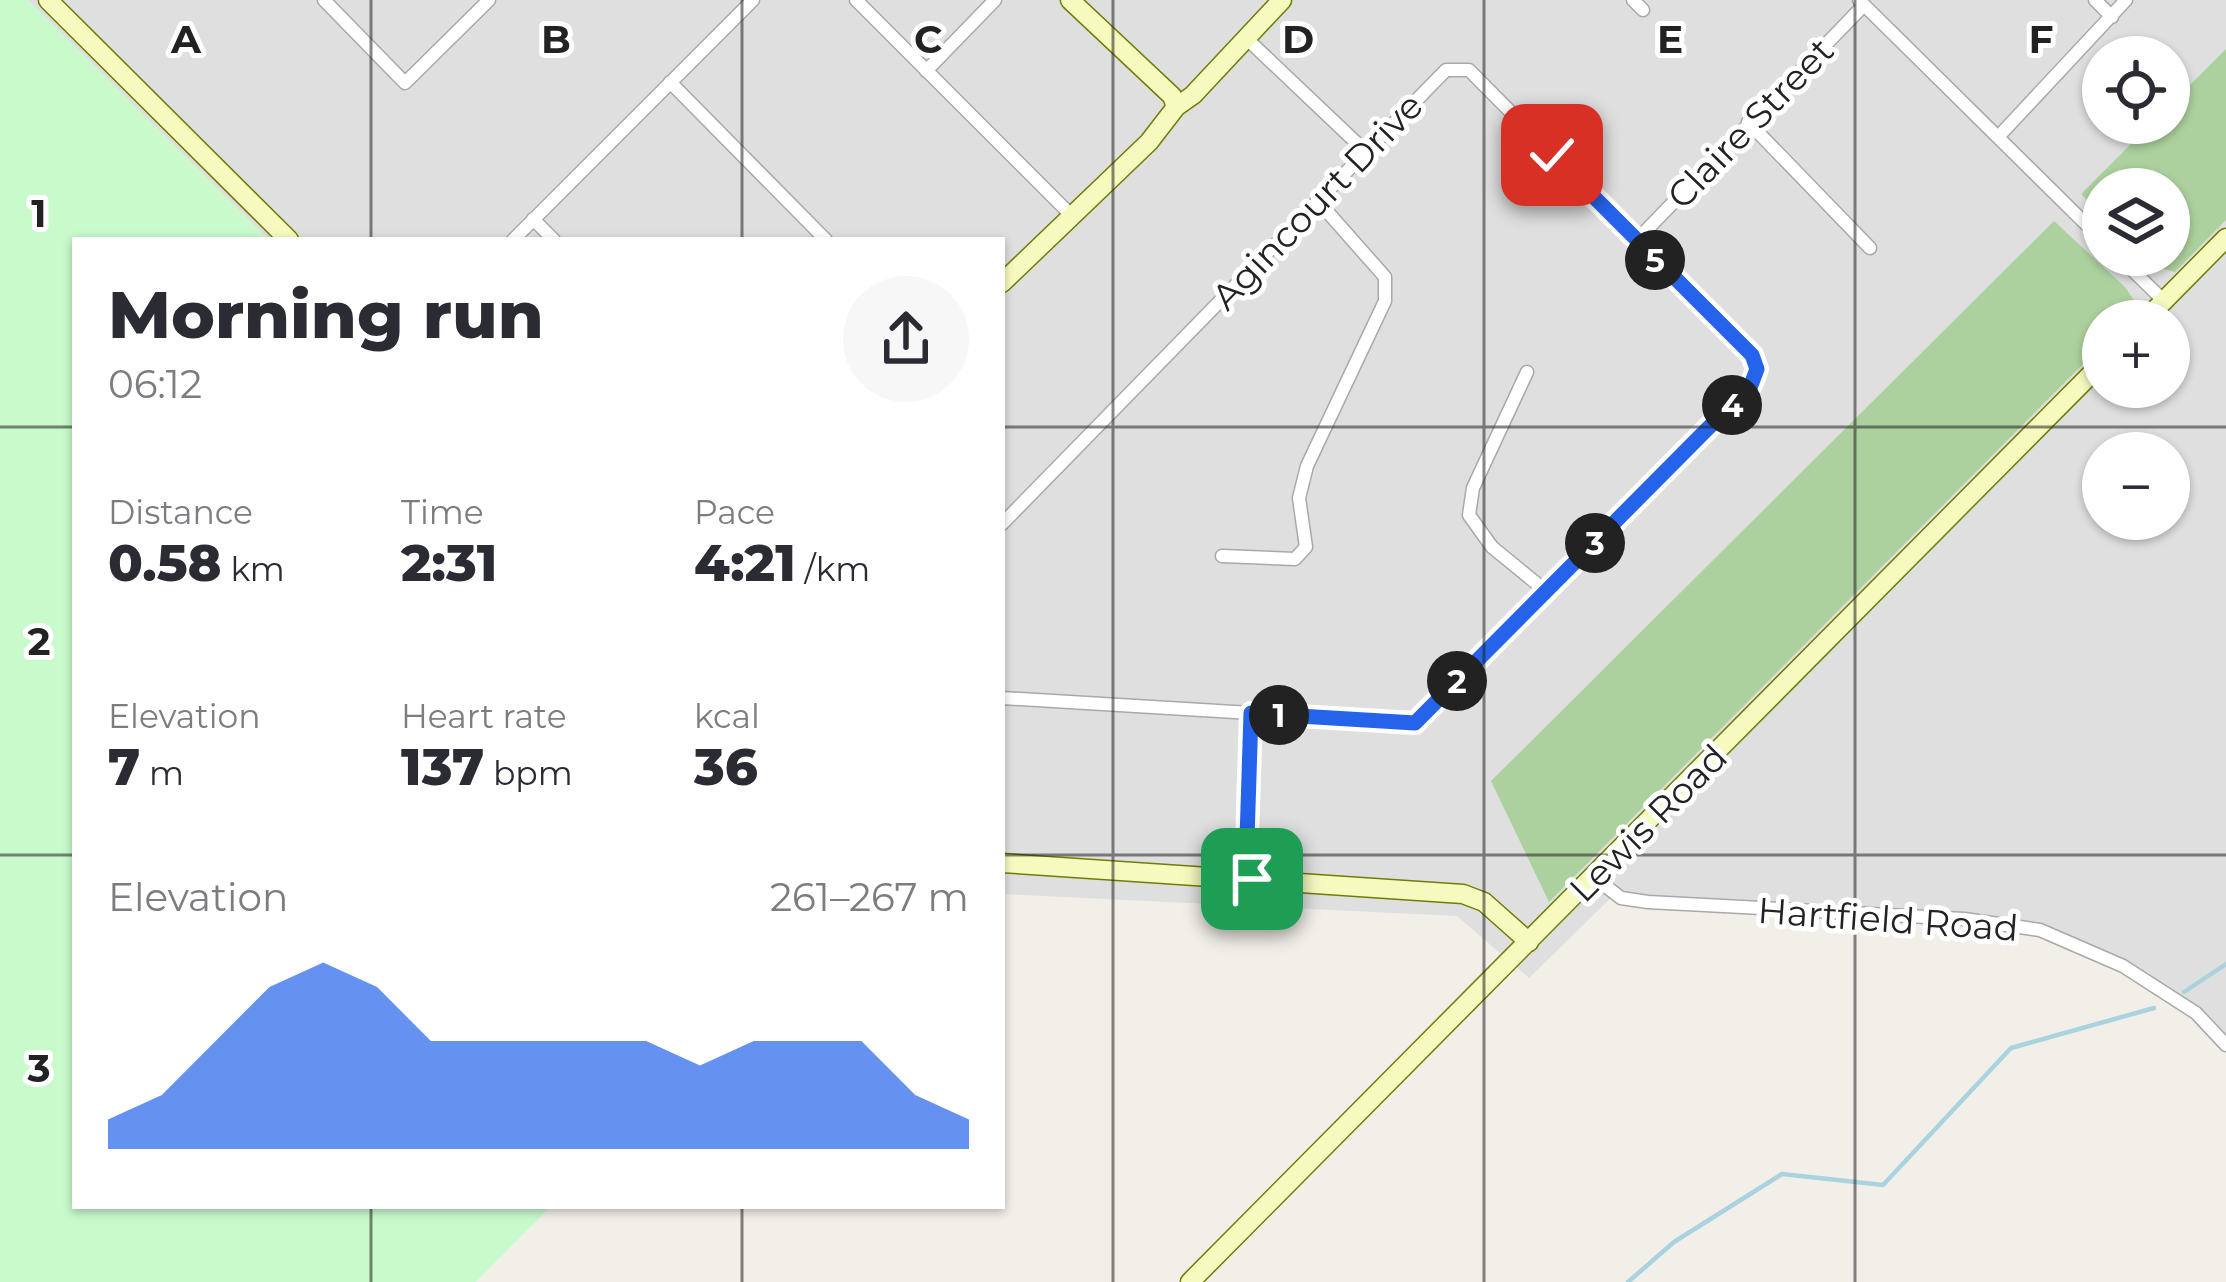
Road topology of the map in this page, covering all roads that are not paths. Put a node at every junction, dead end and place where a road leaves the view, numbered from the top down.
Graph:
1 (324, 0) edge
2 (489, 0) edge
3 (753, 0) edge
4 (856, 0) edge
5 (994, 0) edge
6 (1070, 0) edge
7 (1282, 0) edge
8 (2095, 0) edge
9 (2126, 0) edge
10 (1862, 2) edge
11 (58, 3) edge
12 (2112, 16) junction
13 (1246, 38) junction
14 (926, 71) junction
15 (670, 82) junction
16 (1170, 102) junction
17 (1748, 122) junction
18 (1999, 136) junction
19 (1364, 150) junction
20 (1317, 200) junction
21 (1070, 214) junction
22 (533, 219) junction
23 (2082, 220) edge
24 (286, 237) edge
25 (516, 237) edge
26 (551, 237) edge
27 (823, 237) edge
28 (2226, 238) edge
29 (1636, 241) junction
30 (1870, 248) dead end
31 (2138, 276) edge
32 (1005, 280) edge
33 (2163, 300) edge
34 (2165, 300) edge
35 (1527, 372) dead end
36 (2082, 383) edge
37 (1005, 521) edge
38 (1222, 556) dead end
39 (1547, 592) junction
40 (1005, 698) edge
41 (1251, 713) junction
42 (1005, 863) edge
43 (1595, 878) junction
44 (1245, 879) junction
45 (1529, 942) junction
46 (2226, 1045) edge
47 (1190, 1282) edge

1 - 2 street
3 - 15 street
4 - 14 street
5 - 14 street
6 - 16 street
7 - 13 street
8 - 12 street
9 - 12 street
10 - 17 street, Claire Street
10 - 18 street
11 - 24 street
12 - 18 street
13 - 16 street
13 - 19 street
14 - 21 street
15 - 22 street
15 - 27 street
16 - 21 street
17 - 29 street, Claire Street
17 - 30 street
18 - 23 street
19 - 20 street, Agincourt Drive
19 - 29 street, Agincourt Drive
20 - 37 street, Agincourt Drive
20 - 38 street
21 - 32 street
22 - 25 street
22 - 26 street
28 - 34 street
29 - 39 street, Agincourt Drive
31 - 33 street
35 - 39 street
36 - 43 street, Lewis Road
39 - 41 street, Agincourt Drive
40 - 41 street, Agincourt Drive
41 - 44 street
42 - 44 street
43 - 45 street, Lewis Road
43 - 46 street, Hartfield Road
44 - 45 street
45 - 47 street, Lewis Road

